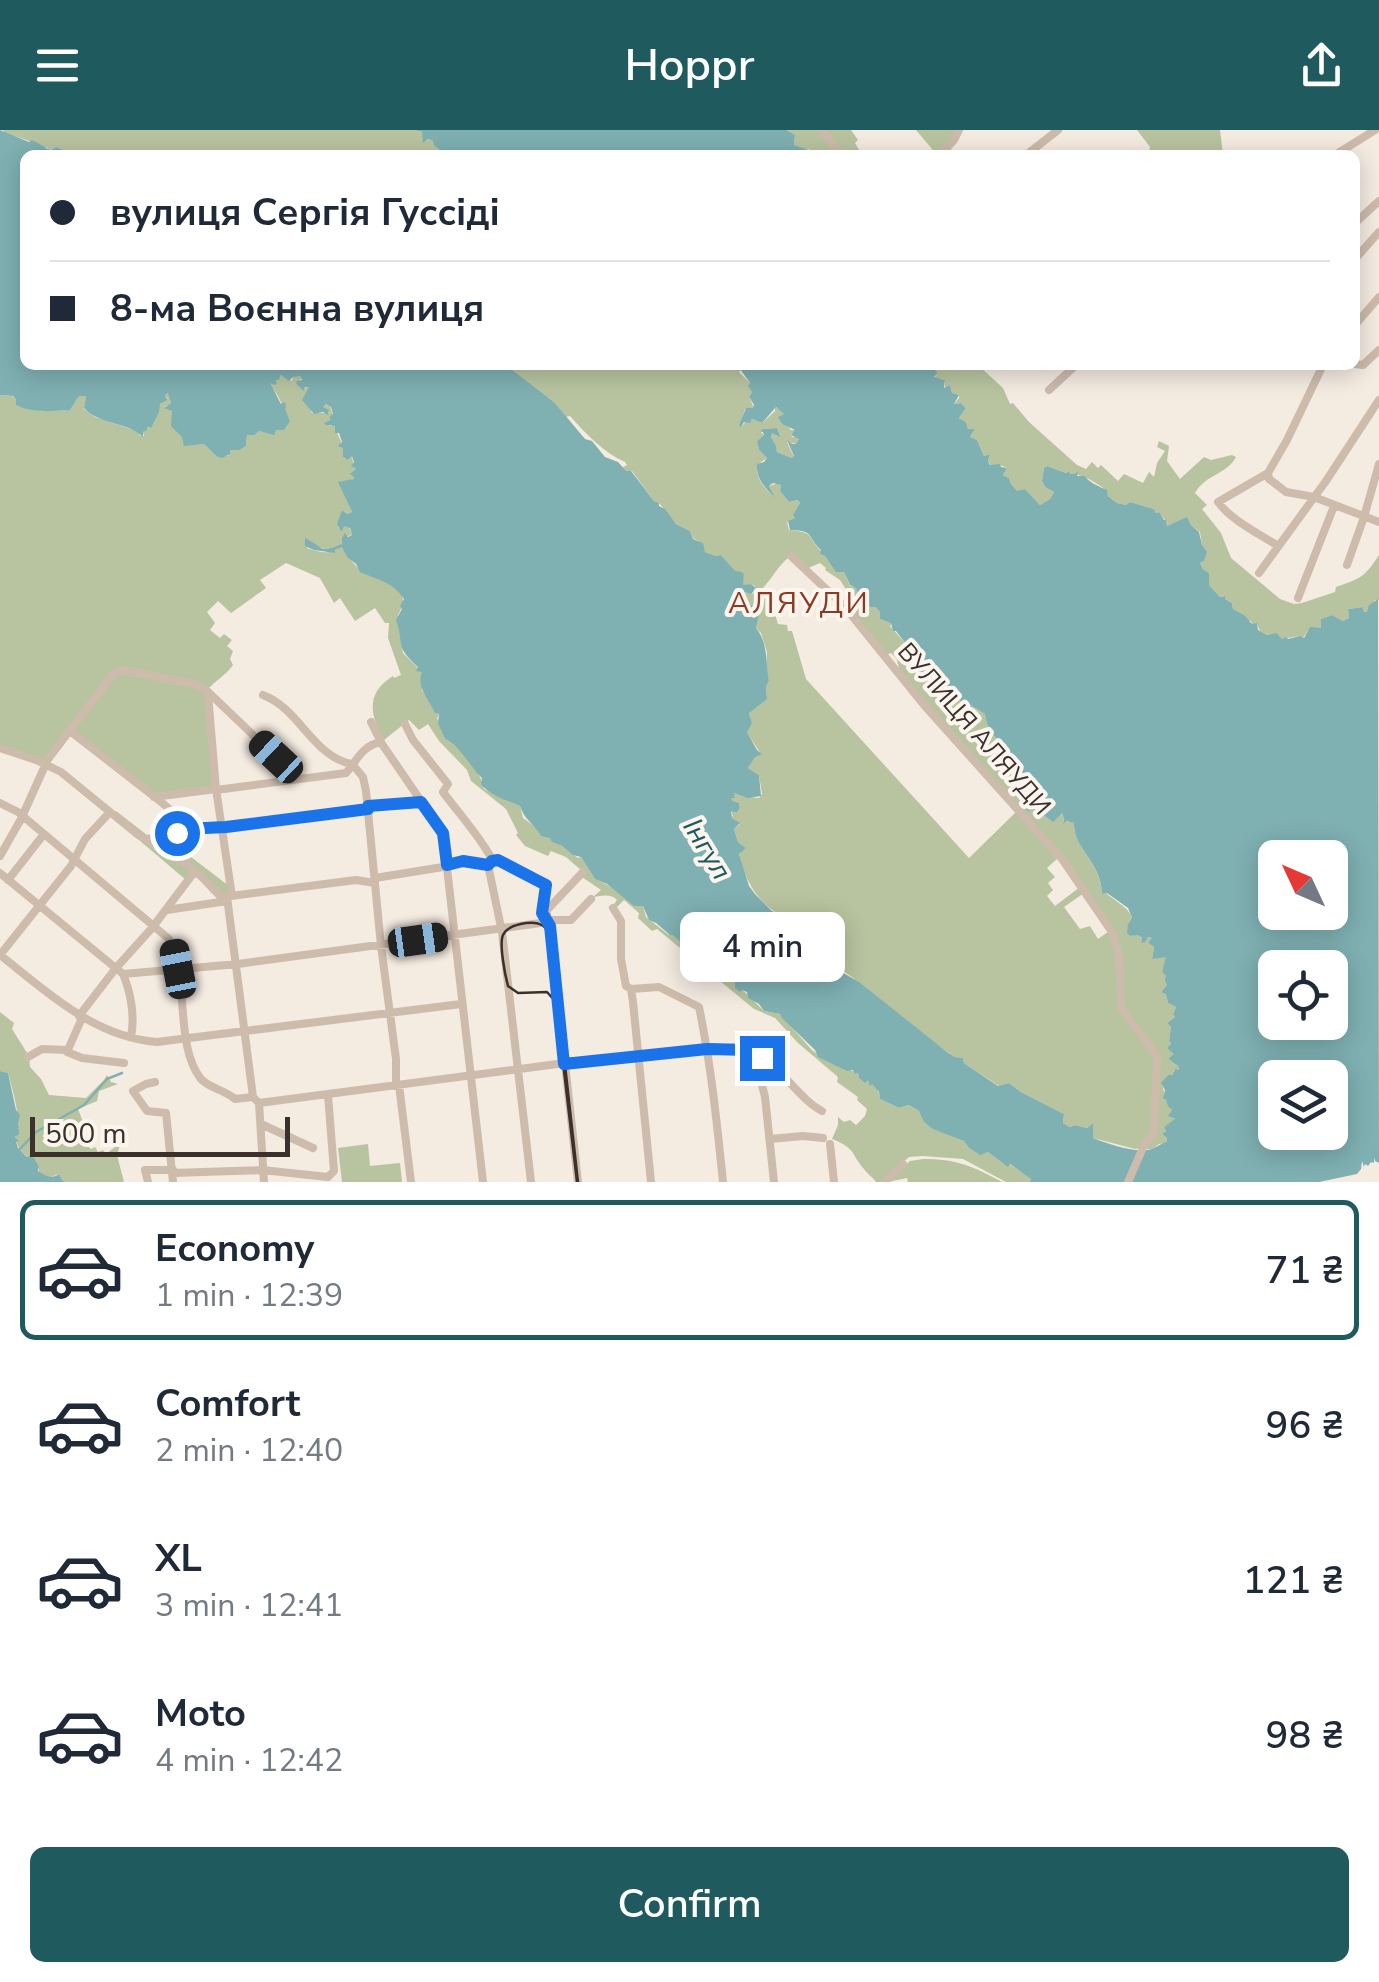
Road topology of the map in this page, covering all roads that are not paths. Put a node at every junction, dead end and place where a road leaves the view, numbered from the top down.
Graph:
1 (1058, 130) edge
2 (1375, 130) edge
3 (1032, 150) edge
4 (1344, 150) edge
5 (1379, 201) edge
6 (1360, 218) edge
7 (1379, 232) edge
8 (1360, 253) edge
9 (1379, 296) edge
10 (1360, 319) edge
11 (1379, 350) edge
12 (1360, 366) edge
13 (1071, 370) edge
14 (1321, 370) edge
15 (1049, 390) dead end
16 (1379, 400) edge
17 (1376, 411) edge
18 (1379, 464) edge
19 (1268, 472) junction
20 (1314, 497) junction
21 (1334, 506) junction
22 (1364, 517) junction
23 (1379, 522) edge
24 (1278, 546) junction
25 (791, 556) dead end
26 (1347, 565) dead end
27 (1260, 573) dead end
28 (1298, 598) dead end
29 (208, 694) junction
30 (263, 696) dead end
31 (371, 722) dead end
32 (405, 724) dead end
33 (70, 732) junction
34 (381, 742) junction
35 (0, 748) edge
36 (352, 764) junction
37 (46, 766) junction
38 (298, 778) junction
39 (216, 789) junction
40 (154, 797) junction
41 (421, 802) junction
42 (0, 803) edge
43 (368, 808) junction
44 (110, 812) junction
45 (22, 815) junction
46 (222, 827) junction
47 (192, 829) junction
48 (44, 834) junction
49 (172, 838) junction
50 (161, 848) junction
51 (171, 854) junction
52 (0, 856) edge
53 (74, 858) junction
54 (490, 863) junction
55 (447, 865) junction
56 (194, 870) junction
57 (583, 872) dead end
58 (0, 873) edge
59 (8, 880) junction
60 (375, 880) junction
61 (228, 898) junction
62 (591, 899) dead end
63 (39, 906) junction
64 (613, 908) dead end
65 (166, 910) junction
66 (548, 922) junction
67 (154, 925) junction
68 (501, 929) junction
69 (455, 935) junction
70 (381, 946) junction
71 (0, 955) edge
72 (235, 964) junction
73 (178, 969) junction
74 (119, 971) junction
75 (631, 989) junction
76 (462, 1004) junction
77 (389, 1014) junction
78 (80, 1017) junction
79 (244, 1031) junction
80 (131, 1037) junction
81 (186, 1038) junction
82 (707, 1049) junction
83 (68, 1050) junction
84 (638, 1056) junction
85 (28, 1057) dead end
86 (762, 1058) junction
87 (124, 1063) dead end
88 (564, 1064) junction
89 (518, 1070) junction
90 (470, 1075) junction
91 (155, 1082) dead end
92 (398, 1085) junction
93 (328, 1095) junction
94 (256, 1100) junction
95 (822, 1111) dead end
96 (261, 1124) junction
97 (770, 1139) junction
98 (313, 1148) dead end
99 (902, 1164) dead end
100 (262, 1170) junction
101 (173, 1175) edge
102 (148, 1182) edge
103 (264, 1182) edge
104 (410, 1182) edge
105 (483, 1182) edge
106 (531, 1182) edge
107 (578, 1182) edge
108 (651, 1182) edge
109 (723, 1182) edge
110 (774, 1182) edge
111 (834, 1182) edge
112 (885, 1182) edge
113 (1128, 1182) edge

1 - 3 street
2 - 4 street
5 - 6 street
7 - 8 street
9 - 10 street
11 - 12 street
13 - 15 street
14 - 19 street
16 - 17 street
17 - 20 street
18 - 22 street
19 - 20 street
19 - 24 street
20 - 21 street
20 - 24 street
21 - 22 street
21 - 28 street
22 - 23 street
22 - 26 street
24 - 27 street
25 - 113 street, ВУЛИЦЯ АЛЯУДИ
29 - 33 street
29 - 38 street
29 - 39 street
30 - 36 street
31 - 34 street
32 - 54 street
33 - 37 street
33 - 40 street
34 - 36 street
34 - 41 street
35 - 37 street
36 - 38 street
36 - 43 street
37 - 44 street
37 - 45 street
38 - 39 street
39 - 40 street
39 - 46 street
40 - 47 street
41 - 43 street
41 - 55 street
42 - 45 street
43 - 46 street
43 - 60 street
44 - 50 street
44 - 53 street
45 - 48 street
45 - 52 street
46 - 47 street
46 - 61 street
47 - 49 street
48 - 53 street
48 - 59 street
49 - 50 street
49 - 51 street
50 - 51 street
51 - 56 street
53 - 63 street
53 - 67 street
54 - 55 street
54 - 66 street
54 - 68 street
55 - 60 street
55 - 69 street
56 - 61 street
56 - 65 street
57 - 66 street
58 - 59 street
59 - 63 street
60 - 61 street
60 - 70 street
61 - 65 street
61 - 72 street
62 - 66 street
63 - 71 street
63 - 74 street
64 - 75 street
65 - 67 street
66 - 68 street
66 - 88 street
67 - 73 street
67 - 74 street
68 - 69 street
68 - 89 street
69 - 70 street
69 - 76 street
70 - 72 street
70 - 77 street
71 - 78 street
72 - 73 street
72 - 79 street
73 - 74 street
73 - 81 street
74 - 78 street
74 - 80 street
75 - 82 street
75 - 84 street
76 - 77 street
76 - 90 street
77 - 79 street
77 - 92 street
78 - 80 street
78 - 83 street
79 - 81 street
79 - 94 street
80 - 81 street
81 - 94 street
82 - 84 street
82 - 86 street
82 - 109 street
83 - 85 street
83 - 87 street
84 - 88 street
84 - 108 street
86 - 95 street
86 - 97 street
88 - 89 street
88 - 107 street
89 - 90 street
89 - 106 street
90 - 92 street
90 - 105 street
91 - 101 street
92 - 93 street
92 - 104 street
93 - 94 street
93 - 100 street
94 - 96 street
96 - 98 street
96 - 100 street
97 - 110 street
97 - 111 street
99 - 112 street
100 - 101 street
100 - 103 street
101 - 102 street

